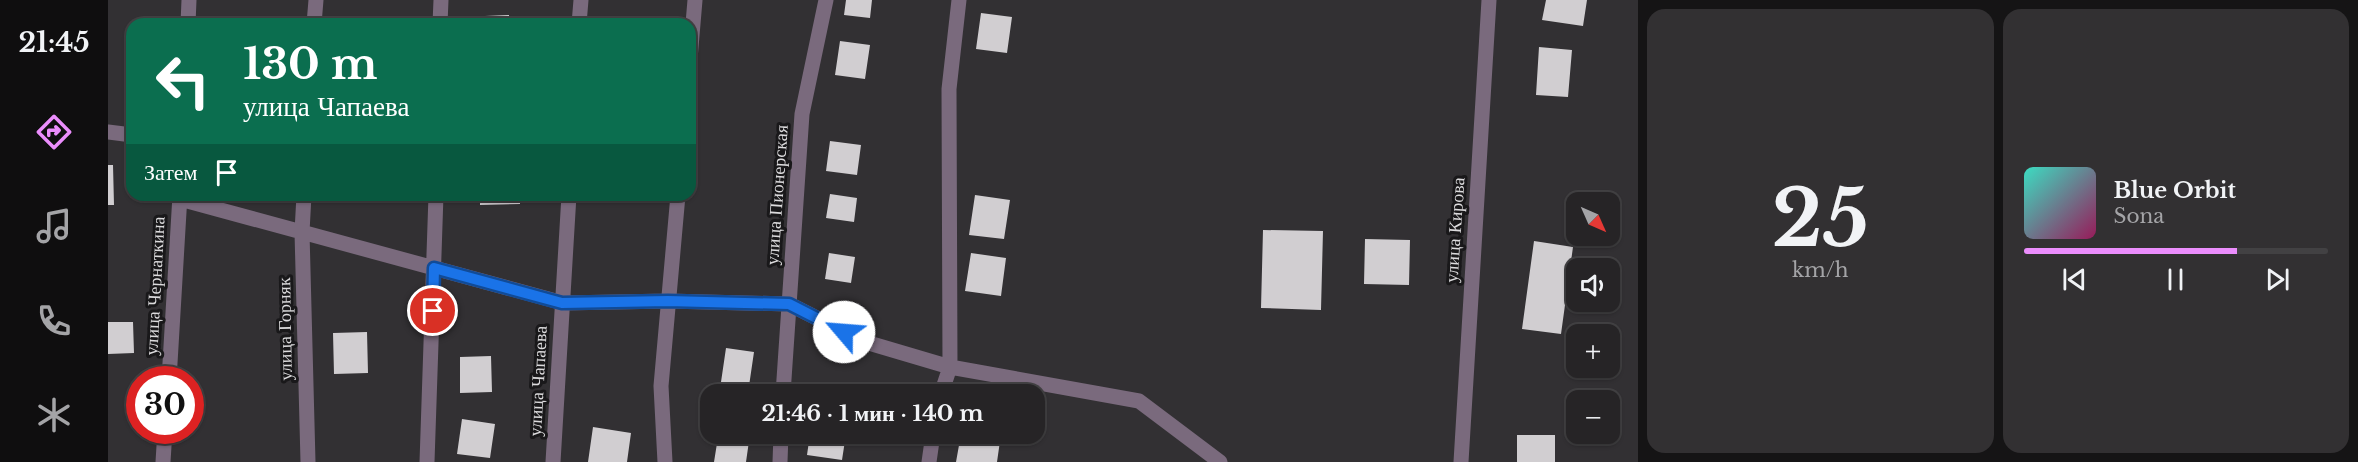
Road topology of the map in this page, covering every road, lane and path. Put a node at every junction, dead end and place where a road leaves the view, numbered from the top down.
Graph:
1 (189, 0) edge
2 (316, 0) edge
3 (441, 0) edge
4 (581, 0) edge
5 (695, 0) edge
6 (826, 0) edge
7 (959, 0) edge
8 (1489, 0) edge
9 (188, 18) edge
10 (315, 18) edge
11 (440, 18) edge
12 (580, 18) edge
13 (693, 18) edge
14 (108, 132) edge
15 (126, 134) edge
16 (180, 201) edge
17 (194, 201) edge
18 (304, 201) edge
19 (436, 201) edge
20 (569, 201) edge
21 (677, 201) edge
22 (302, 232) junction
23 (434, 268) junction
24 (668, 301) junction
25 (562, 303) junction
26 (789, 304) junction
27 (170, 366) edge
28 (950, 367) junction
29 (784, 384) edge
30 (944, 384) edge
31 (164, 444) edge
32 (781, 444) edge
33 (932, 444) edge
34 (163, 462) edge
35 (308, 462) edge
36 (427, 462) edge
37 (554, 462) edge
38 (665, 462) edge
39 (780, 462) edge
40 (929, 462) edge
41 (1220, 462) edge
42 (1461, 462) edge

1 - 9 street
2 - 10 street
3 - 11 street
4 - 12 street
5 - 13 street
6 - 26 street, улица Пионерская
7 - 28 street
8 - 42 street, улица Кирова
14 - 15 street
16 - 27 street, улица Чернаткина
17 - 22 street
18 - 22 street, улица Горняк
19 - 23 street
20 - 25 street, улица Чапаева
21 - 24 street
22 - 23 street
22 - 35 street, улица Горняк
23 - 25 street
23 - 36 street
24 - 25 street
24 - 26 street
24 - 38 street
25 - 37 street, улица Чапаева
26 - 28 street
26 - 29 street, улица Пионерская
28 - 30 street
28 - 41 street
31 - 34 street
32 - 39 street
33 - 40 street

